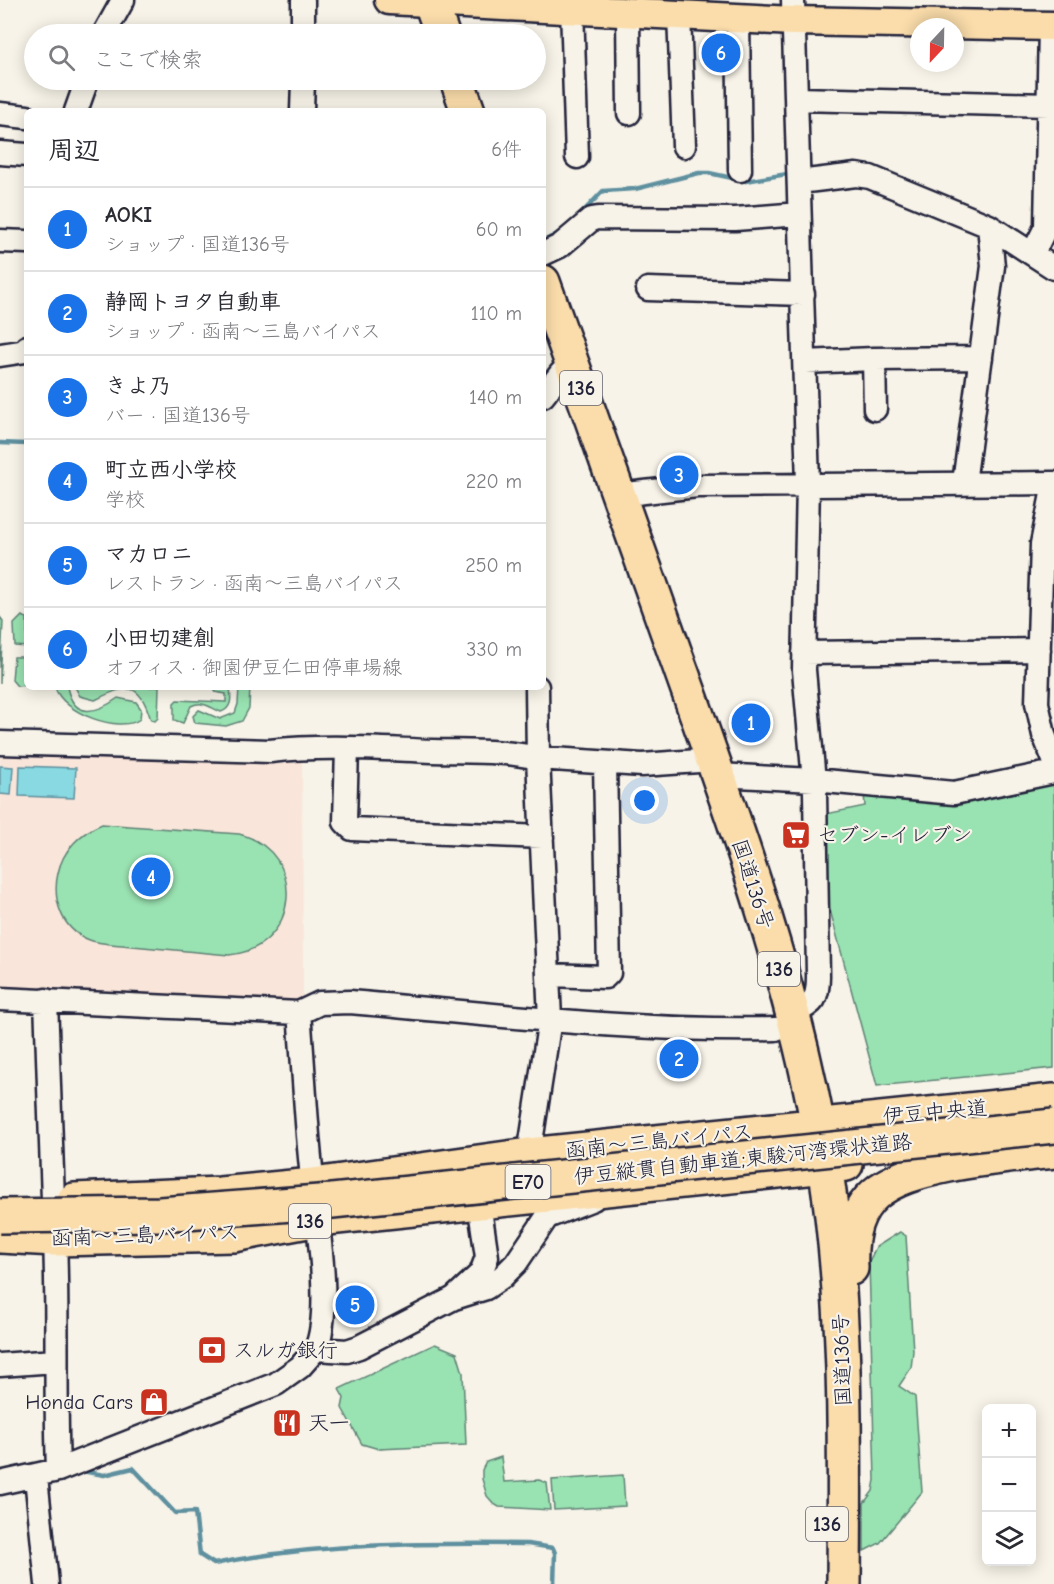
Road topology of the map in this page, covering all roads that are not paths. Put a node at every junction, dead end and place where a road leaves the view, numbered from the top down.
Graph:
1 (123, 0) edge
2 (303, 0) edge
3 (389, 0) edge
4 (438, 1) edge
5 (501, 2) edge
6 (572, 8) junction
7 (793, 10) edge
8 (628, 12) junction
9 (680, 14) junction
10 (738, 18) junction
11 (110, 24) edge
12 (303, 24) edge
13 (441, 24) edge
14 (452, 24) edge
15 (1052, 26) edge
16 (83, 90) edge
17 (303, 90) edge
18 (461, 90) edge
19 (477, 90) edge
20 (797, 99) junction
21 (1049, 105) junction
22 (77, 108) edge
23 (302, 108) edge
24 (467, 108) edge
25 (483, 108) edge
26 (629, 113) dead end
27 (0, 114) edge
28 (24, 117) edge
29 (684, 146) dead end
30 (0, 153) edge
31 (24, 155) edge
32 (577, 158) dead end
33 (740, 170) dead end
34 (799, 182) junction
35 (799, 214) junction
36 (989, 226) junction
37 (0, 241) edge
38 (24, 242) edge
39 (546, 253) edge
40 (1033, 253) junction
41 (1054, 268) edge
42 (648, 290) dead end
43 (803, 294) junction
44 (546, 300) edge
45 (546, 335) edge
46 (24, 351) edge
47 (0, 355) edge
48 (981, 358) junction
49 (874, 359) junction
50 (805, 362) junction
51 (559, 379) edge
52 (875, 409) dead end
53 (808, 483) junction
54 (964, 483) junction
55 (1054, 483) edge
56 (618, 495) junction
57 (1039, 650) junction
58 (804, 653) junction
59 (537, 690) edge
60 (0, 743) edge
61 (347, 748) junction
62 (538, 758) junction
63 (1054, 760) edge
64 (605, 764) junction
65 (709, 765) junction
66 (1054, 772) edge
67 (814, 780) junction
68 (542, 837) junction
69 (549, 975) junction
70 (0, 999) edge
71 (46, 1000) junction
72 (299, 1013) junction
73 (550, 1019) junction
74 (785, 1022) junction
75 (1054, 1101) edge
76 (806, 1125) junction
77 (1054, 1126) edge
78 (1054, 1142) edge
79 (1054, 1151) edge
80 (530, 1155) junction
81 (814, 1168) junction
82 (313, 1185) junction
83 (619, 1189) junction
84 (0, 1200) edge
85 (53, 1200) junction
86 (479, 1203) junction
87 (0, 1216) edge
88 (318, 1219) junction
89 (0, 1236) edge
90 (55, 1239) junction
91 (454, 1298) junction
92 (316, 1348) junction
93 (55, 1361) junction
94 (0, 1365) edge
95 (844, 1366) junction
96 (836, 1463) junction
97 (58, 1470) junction
98 (36, 1476) junction
99 (0, 1483) edge
100 (47, 1584) edge
101 (828, 1584) edge
102 (844, 1584) edge

1 - 11 street
2 - 12 street
3 - 4 main road
4 - 5 main road
4 - 13 highway
4 - 14 highway
5 - 6 main road
6 - 8 main road
6 - 32 street
7 - 10 main road
7 - 15 main road
7 - 20 street
8 - 9 main road
8 - 26 street
9 - 10 main road
9 - 29 street
10 - 33 street
15 - 21 street
16 - 22 street
17 - 23 street
18 - 24 highway
19 - 25 highway
20 - 21 street
20 - 34 street
21 - 40 street
27 - 28 street
30 - 31 street
34 - 35 street
34 - 36 street
35 - 39 street
35 - 43 street
36 - 40 street
36 - 48 street
37 - 38 street
40 - 41 street
42 - 43 street
43 - 50 street
44 - 51 highway, 国道136号 / 136
45 - 51 highway, 国道136号 / 136
46 - 47 street
48 - 49 street
48 - 54 street
49 - 50 street
49 - 52 street
50 - 53 street
51 - 56 highway, 国道136号 / 136
51 - 65 highway, 国道136号 / 136
53 - 54 street
53 - 56 street
53 - 58 street
54 - 55 street
55 - 57 street
56 - 65 highway, 国道136号 / 136
57 - 58 street
57 - 63 street
58 - 67 street
59 - 62 street
60 - 61 street
61 - 62 street
61 - 68 street
62 - 64 street
62 - 68 street
64 - 65 street
64 - 69 street
65 - 67 street
65 - 74 highway, 国道136号 / 136
66 - 67 street
67 - 74 street
68 - 69 street
69 - 73 street
70 - 71 street
71 - 72 street
71 - 85 street
72 - 73 street
72 - 82 street
73 - 74 street
73 - 80 street
74 - 76 highway, 国道136号 / 136
75 - 76 highway, 伊豆中央道 / 136
76 - 80 highway, 函南～三島バイパス / 136
76 - 81 highway, 国道136号 / 136
77 - 87 highway, 伊豆縦貫自動車道;東駿河湾環状道路 / E70, bridge
78 - 81 highway, 伊豆中央道 / 136
79 - 95 highway
80 - 82 highway, 函南～三島バイパス / 136
81 - 83 highway, 函南～三島バイパス / 136
81 - 95 highway, 国道136号 / 136
81 - 96 highway, 国道136号 / 136
82 - 85 highway, 函南～三島バイパス / 136
82 - 88 street
83 - 86 highway, 函南～三島バイパス / 136
83 - 91 street
84 - 85 highway, 函南～三島バイパス / 136
86 - 88 highway, 函南～三島バイパス / 136
86 - 91 street
88 - 90 highway, 函南～三島バイパス / 136
88 - 92 street
89 - 90 highway, 函南～三島バイパス / 136
90 - 93 street
91 - 92 street
92 - 97 street
93 - 94 street
93 - 97 street
95 - 96 highway, 国道136号 / 136
96 - 101 highway, 国道136号 / 136
96 - 102 highway, 国道136号 / 136
97 - 98 street
98 - 99 street
98 - 100 street

